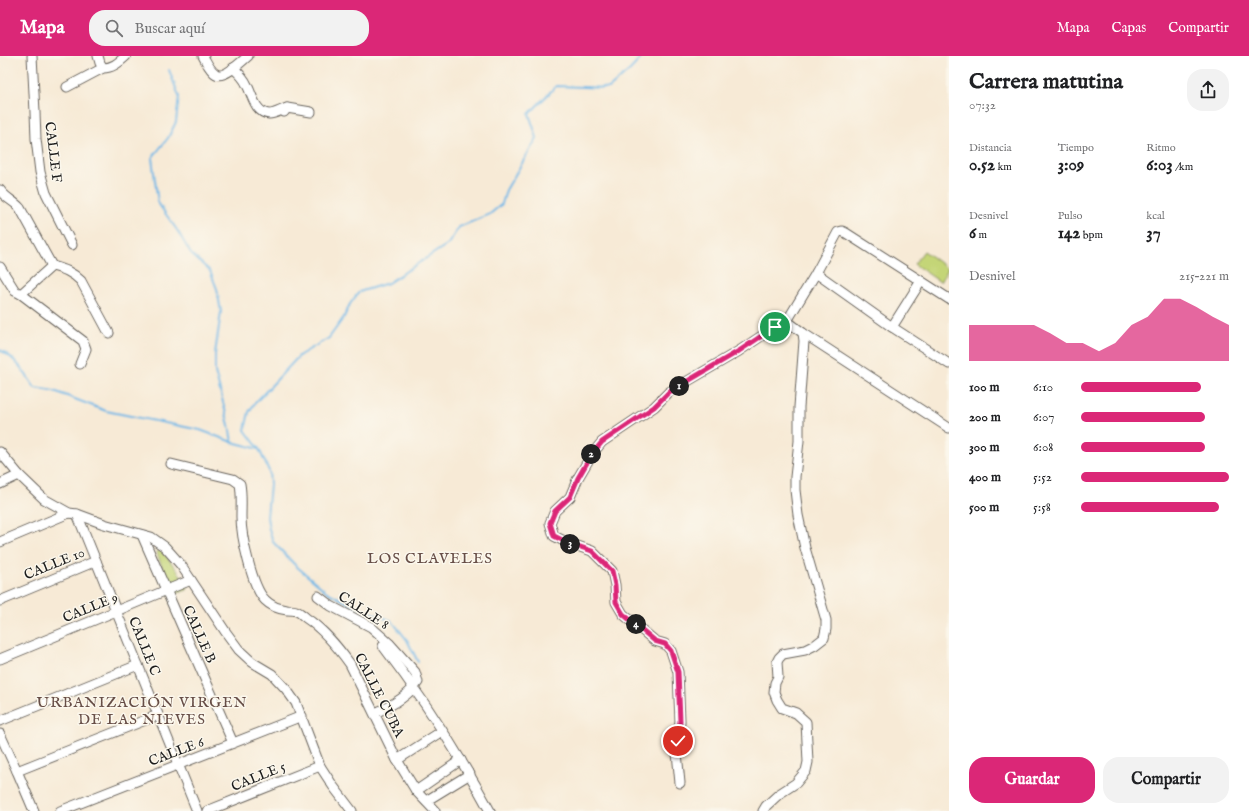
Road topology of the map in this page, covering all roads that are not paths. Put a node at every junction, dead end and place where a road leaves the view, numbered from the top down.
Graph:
1 (32, 56) edge
2 (98, 56) edge
3 (126, 56) edge
4 (203, 56) edge
5 (248, 56) edge
6 (103, 68) junction
7 (234, 68) junction
8 (67, 87) dead end
9 (287, 108) junction
10 (311, 112) dead end
11 (279, 117) dead end
12 (0, 190) edge
13 (72, 245) dead end
14 (52, 266) junction
15 (0, 267) edge
16 (816, 274) junction
17 (921, 281) junction
18 (21, 294) junction
19 (949, 299) edge
20 (788, 321) junction
21 (892, 327) junction
22 (109, 333) dead end
23 (803, 333) junction
24 (80, 364) dead end
25 (949, 364) edge
26 (949, 428) edge
27 (0, 452) edge
28 (171, 464) dead end
29 (19, 475) junction
30 (0, 484) edge
31 (73, 513) junction
32 (142, 536) junction
33 (0, 542) edge
34 (96, 561) junction
35 (191, 580) junction
36 (166, 591) junction
37 (318, 596) dead end
38 (0, 601) edge
39 (116, 612) junction
40 (383, 646) dead end
41 (0, 659) edge
42 (138, 665) junction
43 (414, 689) junction
44 (375, 714) junction
45 (158, 715) junction
46 (302, 716) junction
47 (0, 720) edge
48 (442, 731) junction
49 (0, 734) edge
50 (233, 743) junction
51 (397, 760) junction
52 (461, 760) junction
53 (178, 765) junction
54 (320, 766) junction
55 (17, 771) junction
56 (470, 774) junction
57 (680, 783) dead end
58 (416, 791) junction
59 (426, 801) junction
60 (34, 811) edge
61 (60, 811) edge
62 (197, 811) edge
63 (207, 811) edge
64 (352, 811) edge
65 (435, 811) edge
66 (490, 811) edge
67 (763, 811) edge

1 - 13 street, CALLE F
2 - 6 street
3 - 6 street
4 - 7 street
5 - 7 street
6 - 8 street
7 - 9 street
9 - 10 street
9 - 11 street
12 - 14 street
14 - 18 street
14 - 22 street
15 - 18 street
16 - 17 street
16 - 20 street
16 - 21 street
17 - 19 street
17 - 21 street
18 - 24 street
20 - 23 street
20 - 57 street
21 - 25 street
23 - 26 street
23 - 67 street
27 - 29 street
28 - 44 street, CALLE CUBA
29 - 30 street
29 - 31 street
31 - 32 street
31 - 33 street
31 - 34 street, CALLE C
32 - 35 street
32 - 36 street, CALLE B
34 - 38 street, CALLE 10
34 - 39 street, CALLE C
35 - 36 street, CALLE 9
35 - 46 street
36 - 39 street, CALLE 9
36 - 50 street, CALLE B
37 - 43 street, CALLE 8
39 - 41 street, CALLE 9
39 - 42 street, CALLE C
40 - 43 street
42 - 45 street, CALLE C
42 - 47 street
43 - 44 street
43 - 48 street
44 - 51 street, CALLE CUBA
45 - 53 street, CALLE C
45 - 55 street
46 - 50 street, CALLE 6
46 - 54 street
48 - 51 street
48 - 52 street
49 - 55 street
50 - 53 street, CALLE 6
51 - 58 street, CALLE CUBA
52 - 56 street
52 - 58 street
53 - 61 street, CALLE 6
53 - 62 street, CALLE C
54 - 63 street, CALLE 5
54 - 64 street
55 - 60 street
56 - 59 street
56 - 66 street
58 - 59 street, CALLE CUBA
59 - 65 street, CALLE CUBA

